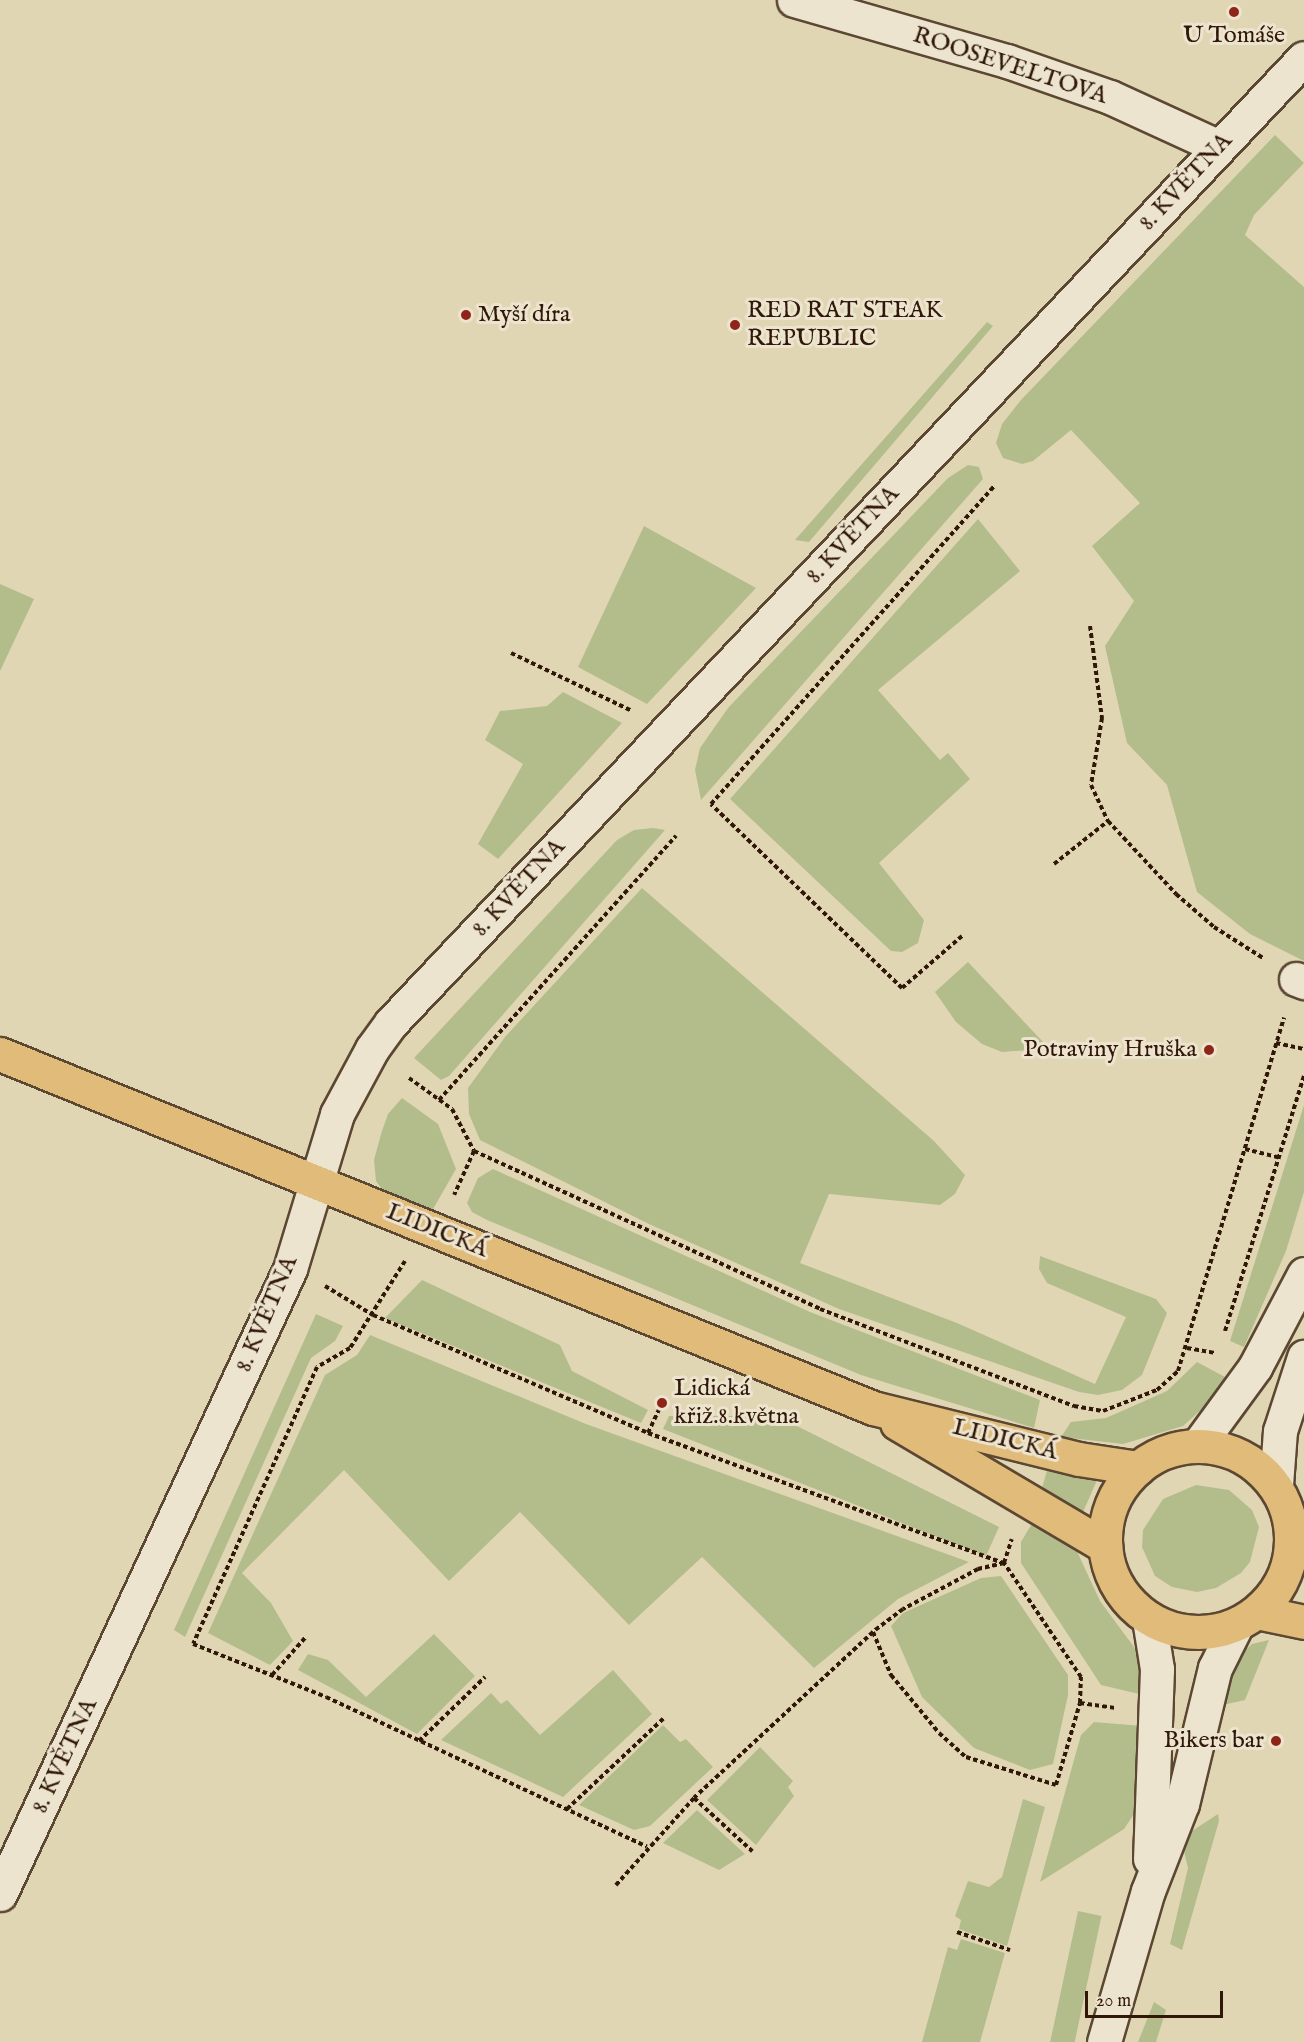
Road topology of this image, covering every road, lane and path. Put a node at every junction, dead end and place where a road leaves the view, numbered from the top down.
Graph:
1 (794, 0) edge
2 (1304, 58) edge
3 (1219, 147) junction
4 (995, 485) dead end
5 (1090, 626) dead end
6 (511, 653) dead end
7 (641, 715) dead end
8 (1108, 821) junction
9 (676, 836) dead end
10 (1054, 864) dead end
11 (962, 936) dead end
12 (1300, 981) edge
13 (1276, 1043) junction
14 (1304, 1049) edge
15 (0, 1054) edge
16 (1304, 1076) edge
17 (409, 1078) dead end
18 (439, 1100) junction
19 (1245, 1149) junction
20 (474, 1150) junction
21 (1281, 1158) junction
22 (315, 1182) junction
23 (450, 1204) dead end
24 (405, 1261) dead end
25 (1304, 1274) edge
26 (325, 1286) dead end
27 (373, 1315) junction
28 (1187, 1348) junction
29 (1304, 1357) edge
30 (662, 1403) dead end
31 (873, 1408) junction
32 (648, 1433) junction
33 (1198, 1445) junction
34 (1138, 1468) junction
35 (1276, 1485) junction
36 (1298, 1534) edge
37 (1105, 1546) junction
38 (1004, 1563) junction
39 (1149, 1618) junction
40 (1247, 1618) junction
41 (1304, 1622) edge
42 (873, 1632) junction
43 (305, 1638) dead end
44 (272, 1675) junction
45 (484, 1677) dead end
46 (663, 1718) dead end
47 (419, 1741) junction
48 (694, 1798) junction
49 (567, 1809) junction
50 (647, 1847) junction
51 (752, 1851) dead end
52 (3, 1881) edge
53 (616, 1885) dead end
54 (1148, 1891) junction
55 (957, 1932) dead end
56 (1010, 1950) dead end
57 (1104, 2042) edge

1 - 3 street, ROOSEVELTOVA
2 - 3 street, 8. KVĚTNA
3 - 22 street, 8. KVĚTNA
4 - 11 path
5 - 8 path
6 - 7 path
8 - 10 path
8 - 12 path
9 - 18 path
12 - 13 path
13 - 14 path
13 - 19 path
15 - 22 main road, LIDICKÁ
16 - 21 path
17 - 18 path
18 - 20 path
19 - 21 path
19 - 28 path
20 - 23 path
20 - 28 path
21 - 28 path
22 - 31 main road, LIDICKÁ
22 - 52 street, 8. KVĚTNA
24 - 27 path
25 - 33 street
26 - 27 path
27 - 32 path
27 - 44 path
29 - 35 street
30 - 32 path
31 - 34 main road, LIDICKÁ
31 - 37 main road, LIDICKÁ
32 - 38 path
33 - 34 main road
33 - 35 main road
34 - 37 main road
35 - 36 main road
36 - 40 main road
37 - 39 main road
38 - 42 path
38 - 42 path
39 - 40 main road
39 - 54 street
40 - 41 main road
40 - 54 street
42 - 48 path
43 - 44 path
44 - 47 path
45 - 47 path
46 - 49 path
47 - 49 path
48 - 50 path
48 - 51 path
49 - 50 path
50 - 53 path
54 - 57 street
55 - 56 path

